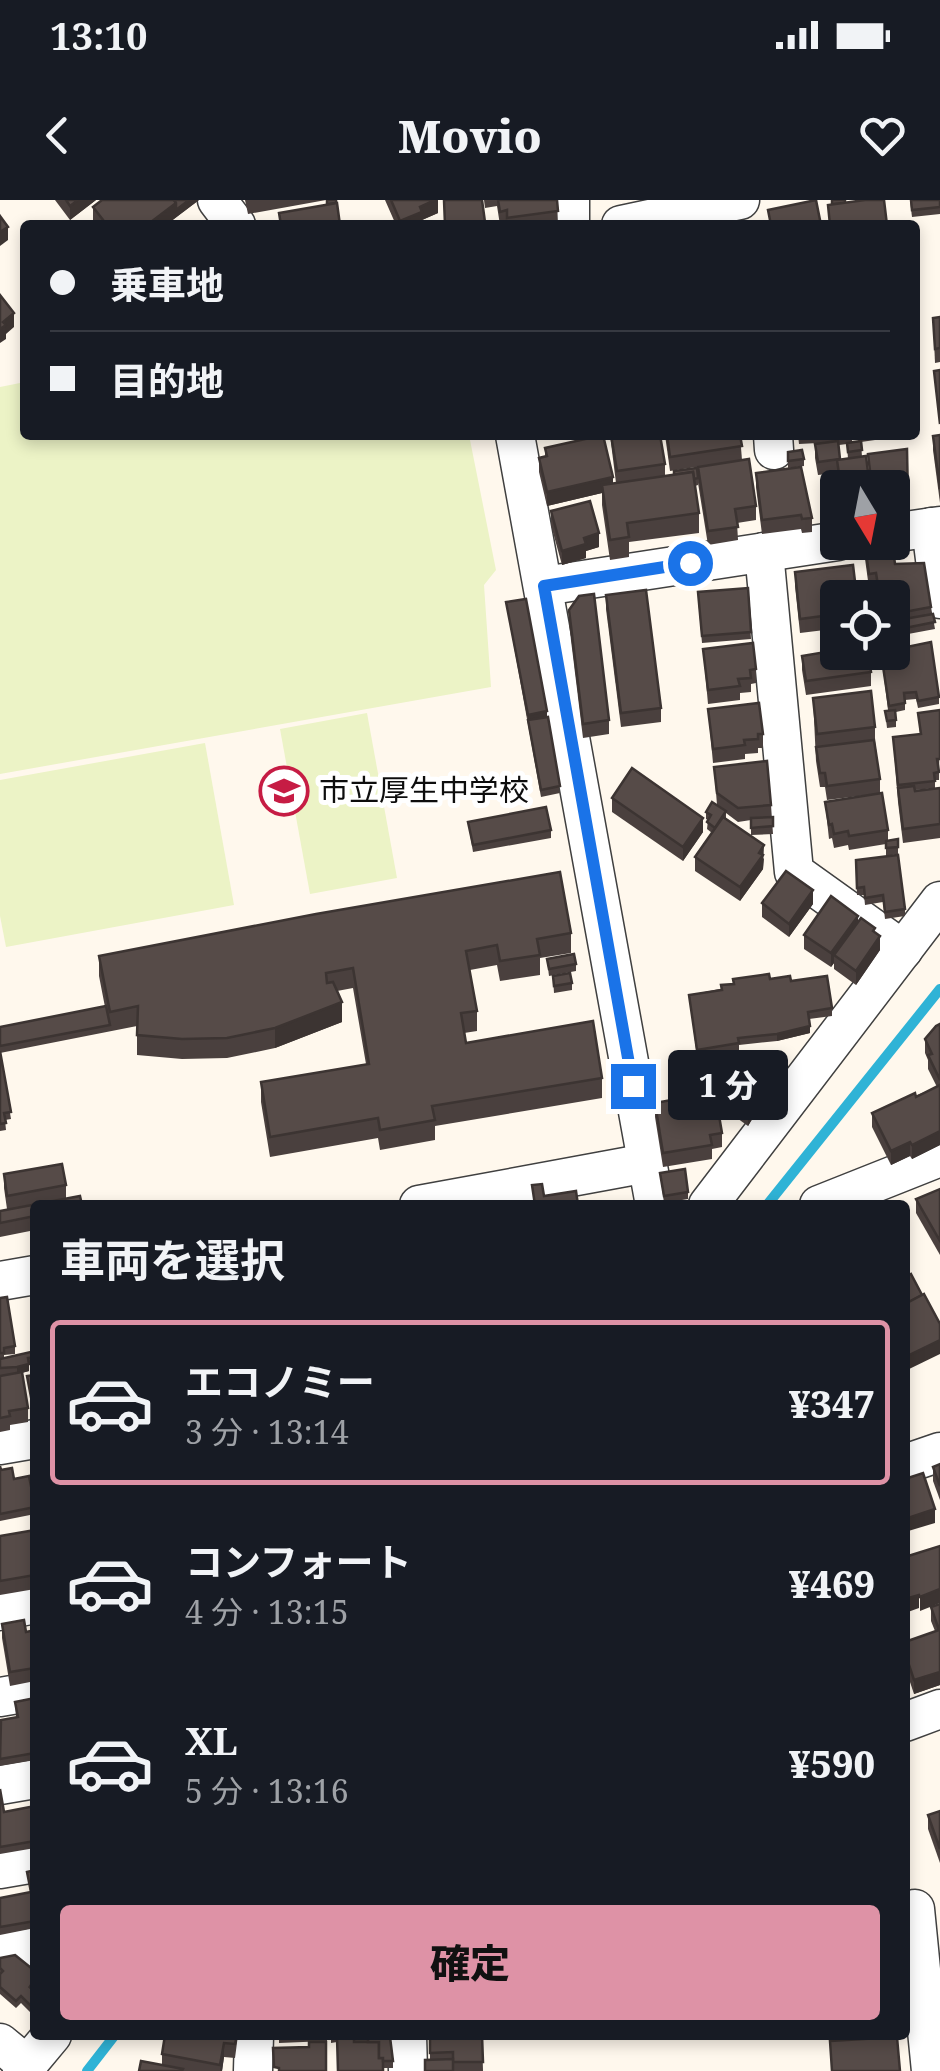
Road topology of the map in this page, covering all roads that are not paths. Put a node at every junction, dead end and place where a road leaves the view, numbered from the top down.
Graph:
1 (217, 200) edge
2 (743, 200) edge
3 (232, 220) edge
4 (645, 220) edge
5 (516, 440) edge
6 (936, 527) edge
7 (910, 531) edge
8 (820, 544) edge
9 (764, 552) junction
10 (544, 586) junction
11 (940, 599) edge
12 (940, 901) edge
13 (903, 950) junction
14 (940, 1157) edge
15 (647, 1163) junction
16 (446, 1200) edge
17 (654, 1200) edge
18 (712, 1200) edge
19 (832, 1200) edge
20 (30, 1276) edge
21 (0, 1281) edge
22 (30, 1440) edge
23 (0, 1445) edge
24 (940, 1452) edge
25 (910, 1462) edge
26 (30, 1605) edge
27 (0, 1611) edge
28 (30, 1692) edge
29 (0, 1697) edge
30 (940, 1709) edge
31 (910, 1720) edge
32 (30, 1779) edge
33 (0, 1784) edge
34 (30, 1864) edge
35 (0, 1870) edge
36 (910, 1910) edge
37 (30, 1948) edge
38 (0, 1954) edge
39 (45, 2040) edge
40 (254, 2040) edge
41 (407, 2040) edge
42 (17, 2060) edge
43 (253, 2071) edge
44 (408, 2071) edge
45 (932, 2071) edge

1 - 3 street
2 - 4 street
5 - 10 street
6 - 7 street
6 - 11 street
8 - 9 street
9 - 10 street
9 - 13 street
10 - 15 street
12 - 13 street
13 - 18 street
14 - 19 street
15 - 16 street
15 - 17 street
20 - 21 street
22 - 23 street
24 - 25 street
26 - 27 street
28 - 29 street
30 - 31 street
32 - 33 street
34 - 35 street
36 - 45 street
37 - 38 street
39 - 42 street
40 - 43 street
41 - 44 street

